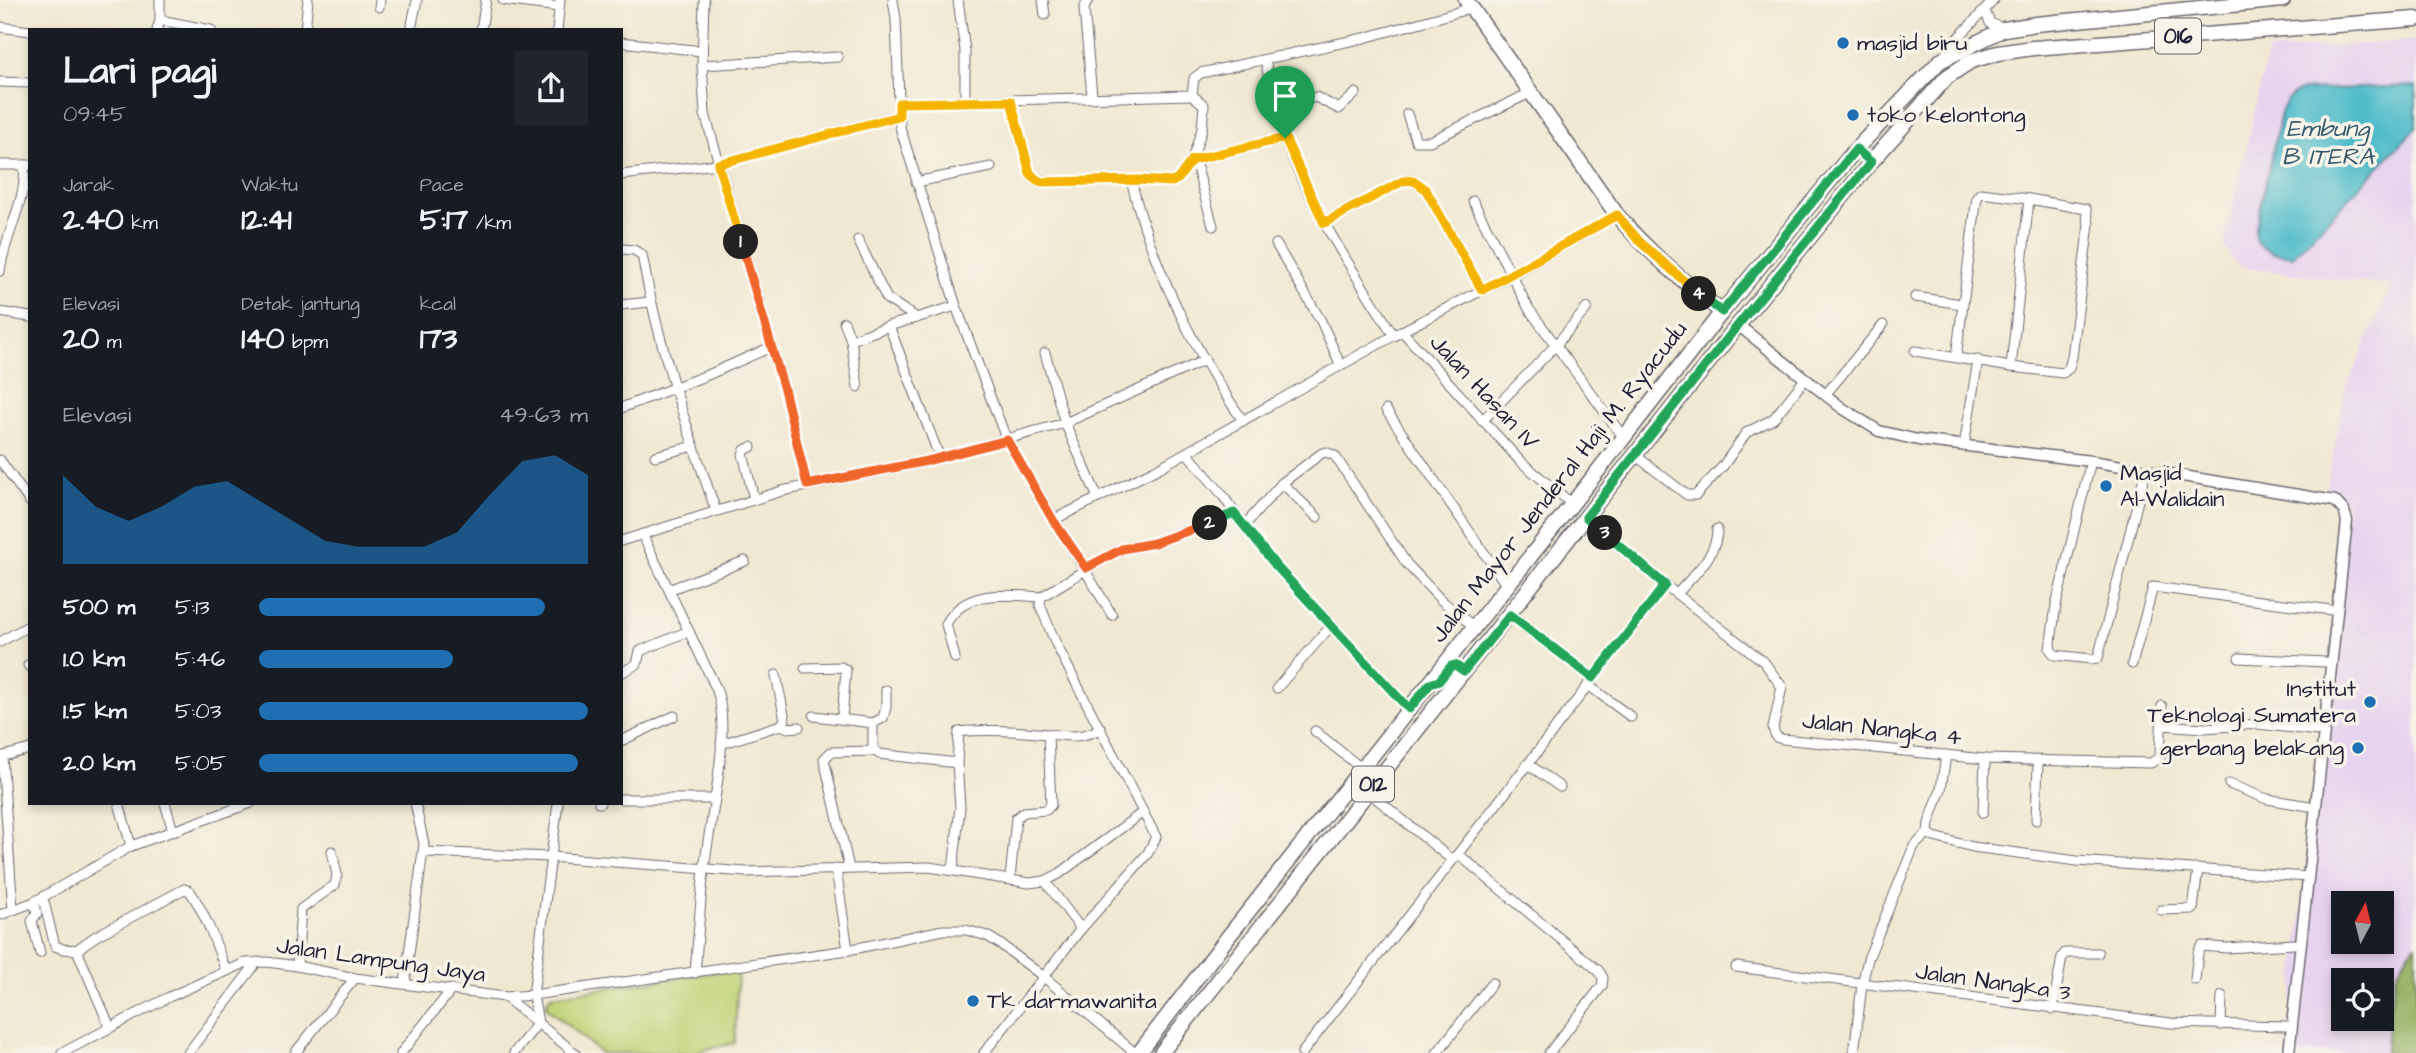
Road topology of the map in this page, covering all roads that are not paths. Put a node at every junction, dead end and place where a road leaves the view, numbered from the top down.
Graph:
1 (160, 0) edge
2 (308, 0) edge
3 (416, 0) edge
4 (486, 0) edge
5 (503, 0) edge
6 (704, 0) edge
7 (893, 0) edge
8 (958, 0) edge
9 (1043, 0) edge
10 (1089, 0) edge
11 (1994, 0) edge
12 (2283, 0) edge
13 (559, 4) edge
14 (1469, 4) edge
15 (1985, 11) junction
16 (1045, 15) dead end
17 (2416, 19) edge
18 (412, 24) dead end
19 (159, 25) edge
20 (0, 27) edge
21 (190, 28) edge
22 (305, 28) edge
23 (481, 28) edge
24 (557, 28) edge
25 (2004, 29) junction
26 (28, 31) edge
27 (623, 42) edge
28 (702, 51) junction
29 (838, 57) dead end
30 (1265, 60) junction
31 (1940, 61) junction
32 (702, 65) junction
33 (0, 82) edge
34 (28, 83) edge
35 (1532, 92) junction
36 (1356, 93) dead end
37 (1192, 95) junction
38 (1092, 96) junction
39 (1011, 101) junction
40 (965, 102) junction
41 (899, 103) junction
42 (1277, 108) junction
43 (1407, 114) dead end
44 (899, 116) junction
45 (1285, 138) junction
46 (1856, 149) junction
47 (1192, 160) junction
48 (1871, 162) junction
49 (718, 164) junction
50 (0, 165) edge
51 (27, 165) edge
52 (991, 167) dead end
53 (623, 175) edge
54 (1131, 180) junction
55 (916, 182) junction
56 (2029, 198) junction
57 (1473, 201) dead end
58 (1617, 215) junction
59 (1324, 223) junction
60 (1213, 226) dead end
61 (858, 240) dead end
62 (1276, 244) dead end
63 (623, 249) edge
64 (0, 271) edge
65 (1512, 275) junction
66 (1482, 290) junction
67 (1915, 297) dead end
68 (650, 302) junction
69 (1962, 304) junction
70 (623, 305) edge
71 (956, 306) junction
72 (1587, 308) dead end
73 (0, 312) edge
74 (1722, 312) junction
75 (28, 317) edge
76 (917, 318) junction
77 (844, 322) dead end
78 (1738, 325) junction
79 (1883, 325) dead end
80 (889, 326) junction
81 (1398, 334) junction
82 (851, 340) junction
83 (1555, 346) junction
84 (771, 347) junction
85 (1915, 351) dead end
86 (1045, 354) dead end
87 (1956, 357) junction
88 (1205, 360) junction
89 (1978, 360) junction
90 (1341, 366) junction
91 (2011, 367) junction
92 (1806, 378) junction
93 (858, 387) dead end
94 (673, 388) junction
95 (1825, 395) junction
96 (623, 407) edge
97 (1386, 410) dead end
98 (1244, 421) junction
99 (1482, 421) junction
100 (1065, 423) junction
101 (1624, 438) junction
102 (1007, 440) junction
103 (694, 446) junction
104 (1964, 446) junction
105 (751, 447) dead end
106 (1187, 453) junction
107 (1634, 455) junction
108 (655, 456) dead end
109 (940, 458) junction
110 (0, 460) edge
111 (2091, 461) junction
112 (2146, 469) junction
113 (1283, 483) junction
114 (807, 485) junction
115 (1098, 498) junction
116 (28, 499) edge
117 (754, 499) junction
118 (1572, 504) junction
119 (716, 511) junction
120 (2344, 511) junction
121 (1234, 513) junction
122 (1317, 517) dead end
123 (1586, 517) junction
124 (1053, 520) junction
125 (1244, 526) junction
126 (1717, 529) dead end
127 (642, 534) junction
128 (623, 540) edge
129 (746, 561) dead end
130 (1086, 568) junction
131 (1665, 585) junction
132 (1507, 586) junction
133 (671, 589) junction
134 (1677, 594) junction
135 (1041, 597) junction
136 (2331, 610) junction
137 (1112, 615) dead end
138 (1510, 615) junction
139 (28, 626) edge
140 (1330, 627) junction
141 (1474, 627) junction
142 (689, 631) junction
143 (0, 642) edge
144 (1485, 645) junction
145 (1455, 651) junction
146 (955, 658) dead end
147 (2239, 658) dead end
148 (2325, 662) junction
149 (2132, 664) dead end
150 (805, 668) dead end
151 (1464, 671) junction
152 (623, 672) edge
153 (776, 675) dead end
154 (1590, 682) junction
155 (1430, 684) junction
156 (1277, 688) dead end
157 (886, 690) dead end
158 (2162, 706) dead end
159 (1409, 709) junction
160 (674, 716) dead end
161 (814, 716) dead end
162 (842, 718) junction
163 (1631, 718) dead end
164 (873, 723) junction
165 (781, 725) junction
166 (2162, 725) junction
167 (799, 727) dead end
168 (1101, 728) junction
169 (1315, 731) dead end
170 (2318, 731) junction
171 (1048, 734) junction
172 (623, 740) edge
173 (721, 744) junction
174 (28, 750) edge
175 (874, 751) junction
176 (1946, 755) junction
177 (1, 757) edge
178 (1985, 759) junction
179 (2038, 761) junction
180 (957, 763) junction
181 (1528, 764) junction
182 (1361, 768) junction
183 (2229, 784) dead end
184 (1560, 787) dead end
185 (1367, 791) junction
186 (623, 799) edge
187 (713, 799) junction
188 (120, 805) edge
189 (166, 805) edge
190 (245, 805) edge
191 (416, 805) edge
192 (558, 805) edge
193 (2309, 806) junction
194 (1143, 812) junction
195 (1983, 813) dead end
196 (2036, 820) dead end
197 (173, 831) junction
198 (1928, 833) junction
199 (131, 846) junction
200 (332, 850) dead end
201 (423, 852) junction
202 (550, 857) junction
203 (1455, 857) junction
204 (849, 868) junction
205 (836, 869) junction
206 (2197, 869) junction
207 (704, 870) junction
208 (953, 870) junction
209 (2305, 876) junction
210 (1010, 879) junction
211 (1045, 881) junction
212 (38, 900) junction
213 (2302, 909) junction
214 (13, 910) junction
215 (2161, 910) dead end
216 (0, 915) edge
217 (1081, 929) junction
218 (2294, 944) junction
219 (78, 950) junction
220 (848, 950) junction
221 (40, 953) dead end
222 (2098, 953) dead end
223 (257, 962) junction
224 (298, 966) junction
225 (1735, 967) dead end
226 (226, 971) junction
227 (695, 973) junction
228 (1044, 977) junction
229 (355, 978) junction
230 (2195, 980) dead end
231 (405, 983) junction
232 (1492, 983) dead end
233 (1862, 984) junction
234 (452, 989) junction
235 (533, 995) junction
236 (2222, 996) dead end
237 (505, 997) junction
238 (2053, 1009) junction
239 (538, 1023) junction
240 (2221, 1025) junction
241 (110, 1027) junction
242 (2285, 1027) junction
243 (94, 1035) junction
244 (1854, 1052) edge
245 (62, 1053) edge
246 (79, 1053) edge
247 (188, 1053) edge
248 (295, 1053) edge
249 (401, 1053) edge
250 (514, 1053) edge
251 (575, 1053) edge
252 (984, 1053) edge
253 (1137, 1053) edge
254 (1161, 1053) edge
255 (1301, 1053) edge
256 (1437, 1053) edge
257 (1549, 1053) edge
258 (1866, 1053) edge
259 (2282, 1053) edge
260 (2289, 1053) edge

1 - 19 street
2 - 22 street
3 - 18 street
4 - 23 street
5 - 13 street
6 - 28 street
7 - 41 street
8 - 40 street
9 - 16 street
10 - 38 street
11 - 15 street
12 - 25 main road, Jalan Mayor Jenderal Haji M. Ryacudu / 016
13 - 24 street
14 - 30 street
14 - 35 main road
15 - 25 street
15 - 31 street
17 - 48 main road, Jalan Mayor Jenderal Haji M. Ryacudu / 016
19 - 21 street
20 - 26 street
25 - 31 main road, Jalan Mayor Jenderal Haji M. Ryacudu / 016
27 - 28 street
28 - 32 street
29 - 32 street
30 - 37 street
30 - 42 street, Jalan Hasan IV
31 - 46 main road, Jalan Mayor Jenderal Haji M. Ryacudu / 016
32 - 49 street
33 - 34 street
35 - 43 street
35 - 58 main road
36 - 42 street
37 - 38 street
37 - 47 street
38 - 39 street
39 - 40 street
39 - 54 street
40 - 41 street
41 - 44 street
42 - 45 street, Jalan Hasan IV
44 - 49 street
44 - 55 street
45 - 47 street
45 - 59 street, Jalan Hasan IV
46 - 48 main road
46 - 74 main road, Jalan Mayor Jenderal Haji M. Ryacudu / 016
47 - 54 street
47 - 60 street
48 - 78 main road, Jalan Mayor Jenderal Haji M. Ryacudu / 016
49 - 53 street
49 - 84 street
50 - 51 street
51 - 64 street
52 - 55 street
54 - 88 street
55 - 71 street
56 - 69 street
56 - 91 street
56 - 91 street
57 - 65 street
58 - 65 street
58 - 74 main road
59 - 66 street
59 - 81 street, Jalan Hasan IV
61 - 76 street
62 - 90 street
63 - 68 street
65 - 66 street
65 - 83 street
66 - 81 street
67 - 69 street
68 - 70 street
68 - 94 street
69 - 87 street
71 - 76 street
71 - 102 street
72 - 83 street
73 - 75 street
74 - 101 main road, Jalan Mayor Jenderal Haji M. Ryacudu / 012
76 - 80 street
77 - 82 street
78 - 92 street
78 - 107 main road, Jalan Mayor Jenderal Haji M. Ryacudu / 012
79 - 95 street
80 - 82 street
80 - 109 street
81 - 90 street
81 - 99 street, Jalan Hasan IV
82 - 93 street
83 - 99 street
83 - 101 street
84 - 94 street
84 - 114 street
85 - 87 street
86 - 100 street
87 - 89 street
88 - 98 street
88 - 100 street
89 - 91 street
89 - 104 street
90 - 98 street
92 - 95 street
92 - 107 street
94 - 96 street
94 - 103 street
95 - 104 street
97 - 132 street
98 - 106 street
99 - 118 street, Jalan Hasan IV
100 - 102 street
100 - 115 street
101 - 118 main road, Jalan Mayor Jenderal Haji M. Ryacudu / 012
102 - 109 street
102 - 124 street
103 - 108 street
103 - 119 street
104 - 111 street
105 - 117 street
106 - 115 street
106 - 121 street
107 - 123 main road, Jalan Mayor Jenderal Haji M. Ryacudu / 012
109 - 114 street
110 - 116 street
111 - 112 street
111 - 112 street
112 - 120 street
113 - 122 street
113 - 125 street
113 - 141 street
114 - 117 street
115 - 124 street
117 - 119 street
118 - 132 main road, Jalan Mayor Jenderal Haji M. Ryacudu / 012
119 - 127 street
120 - 136 street
120 - 209 street
121 - 125 street
121 - 130 street
123 - 131 street, Jalan Nangka 4
123 - 138 main road, Jalan Mayor Jenderal Haji M. Ryacudu / 012
124 - 130 street
125 - 140 street
126 - 134 street
127 - 128 street
127 - 133 street
129 - 133 street
130 - 135 street
130 - 137 street
131 - 134 street, Jalan Nangka 4
131 - 154 street
132 - 141 main road, Jalan Mayor Jenderal Haji M. Ryacudu / 012
133 - 142 street
134 - 176 street, Jalan Nangka 4
135 - 146 street
135 - 168 street
136 - 148 street
136 - 149 street
138 - 144 main road, Jalan Mayor Jenderal Haji M. Ryacudu / 012
138 - 154 street
139 - 143 street
140 - 156 street
140 - 159 street
141 - 145 main road, Jalan Mayor Jenderal Haji M. Ryacudu / 012
142 - 152 street
142 - 173 street
144 - 145 main road
144 - 151 main road, Jalan Mayor Jenderal Haji M. Ryacudu / 012
145 - 155 main road, Jalan Mayor Jenderal Haji M. Ryacudu / 012
147 - 148 street
148 - 170 street
150 - 162 street
151 - 155 main road
151 - 185 main road, Jalan Mayor Jenderal Haji M. Ryacudu / 012
153 - 165 street
154 - 163 street
154 - 181 street
155 - 159 main road, Jalan Mayor Jenderal Haji M. Ryacudu / 012
157 - 164 street
158 - 166 street, Jalan Nangka 4
159 - 182 main road, Jalan Mayor Jenderal Haji M. Ryacudu / 012
160 - 172 street
161 - 162 street
162 - 164 street
164 - 175 street
165 - 167 street
165 - 173 street
166 - 170 street
166 - 179 street, Jalan Nangka 4
168 - 171 street
168 - 194 street
169 - 182 street
170 - 193 street
171 - 180 street
171 - 210 street
173 - 187 street
174 - 177 street
175 - 180 street
175 - 204 street
176 - 178 street, Jalan Nangka 4
176 - 198 street
177 - 214 street
178 - 179 street, Jalan Nangka 4
178 - 195 street
179 - 196 street
180 - 208 street
181 - 184 street
181 - 203 street
182 - 253 main road, Jalan Mayor Jenderal Haji M. Ryacudu / 012
183 - 193 street
185 - 203 street
185 - 254 main road, Jalan Mayor Jenderal Haji M. Ryacudu / 012
186 - 187 street
187 - 207 street
188 - 199 street
189 - 197 street
190 - 197 street
191 - 201 street
192 - 202 street
193 - 209 street
194 - 211 street
194 - 217 street
197 - 199 street
198 - 206 street
198 - 233 street
199 - 212 street
200 - 224 street
201 - 202 street
201 - 231 street
202 - 207 street
202 - 235 street
203 - 255 street
203 - 257 street
204 - 205 street
204 - 208 street
205 - 207 street
205 - 220 street
206 - 209 street
206 - 215 street
207 - 227 street
208 - 210 street
209 - 213 street
210 - 211 street
211 - 217 street
212 - 214 street
212 - 219 street
212 - 221 street
213 - 218 street
213 - 260 street
214 - 216 street
217 - 228 street
218 - 230 street
218 - 242 street
219 - 226 street
219 - 241 street
220 - 227 street, Jalan Lampung Jaya
220 - 228 street, Jalan Lampung Jaya
222 - 238 street
223 - 224 street, Jalan Lampung Jaya
223 - 226 street, Jalan Lampung Jaya
223 - 247 street
224 - 229 street, Jalan Lampung Jaya
225 - 233 street, Jalan Nangka 3
226 - 241 street, Jalan Lampung Jaya
227 - 235 street, Jalan Lampung Jaya
228 - 252 street
228 - 253 street, Jalan Lampung Jaya
229 - 231 street, Jalan Lampung Jaya
229 - 248 street
231 - 234 street, Jalan Lampung Jaya
232 - 256 street
233 - 238 street, Jalan Nangka 3
233 - 244 street
234 - 237 street, Jalan Lampung Jaya
234 - 249 street
235 - 237 street, Jalan Lampung Jaya
235 - 239 street
236 - 240 street
237 - 239 street
238 - 240 street, Jalan Nangka 3
239 - 250 street
239 - 251 street
240 - 242 street, Jalan Nangka 3
241 - 243 street, Jalan Lampung Jaya
242 - 259 street
243 - 245 street, Jalan Lampung Jaya
243 - 246 street
244 - 258 street

